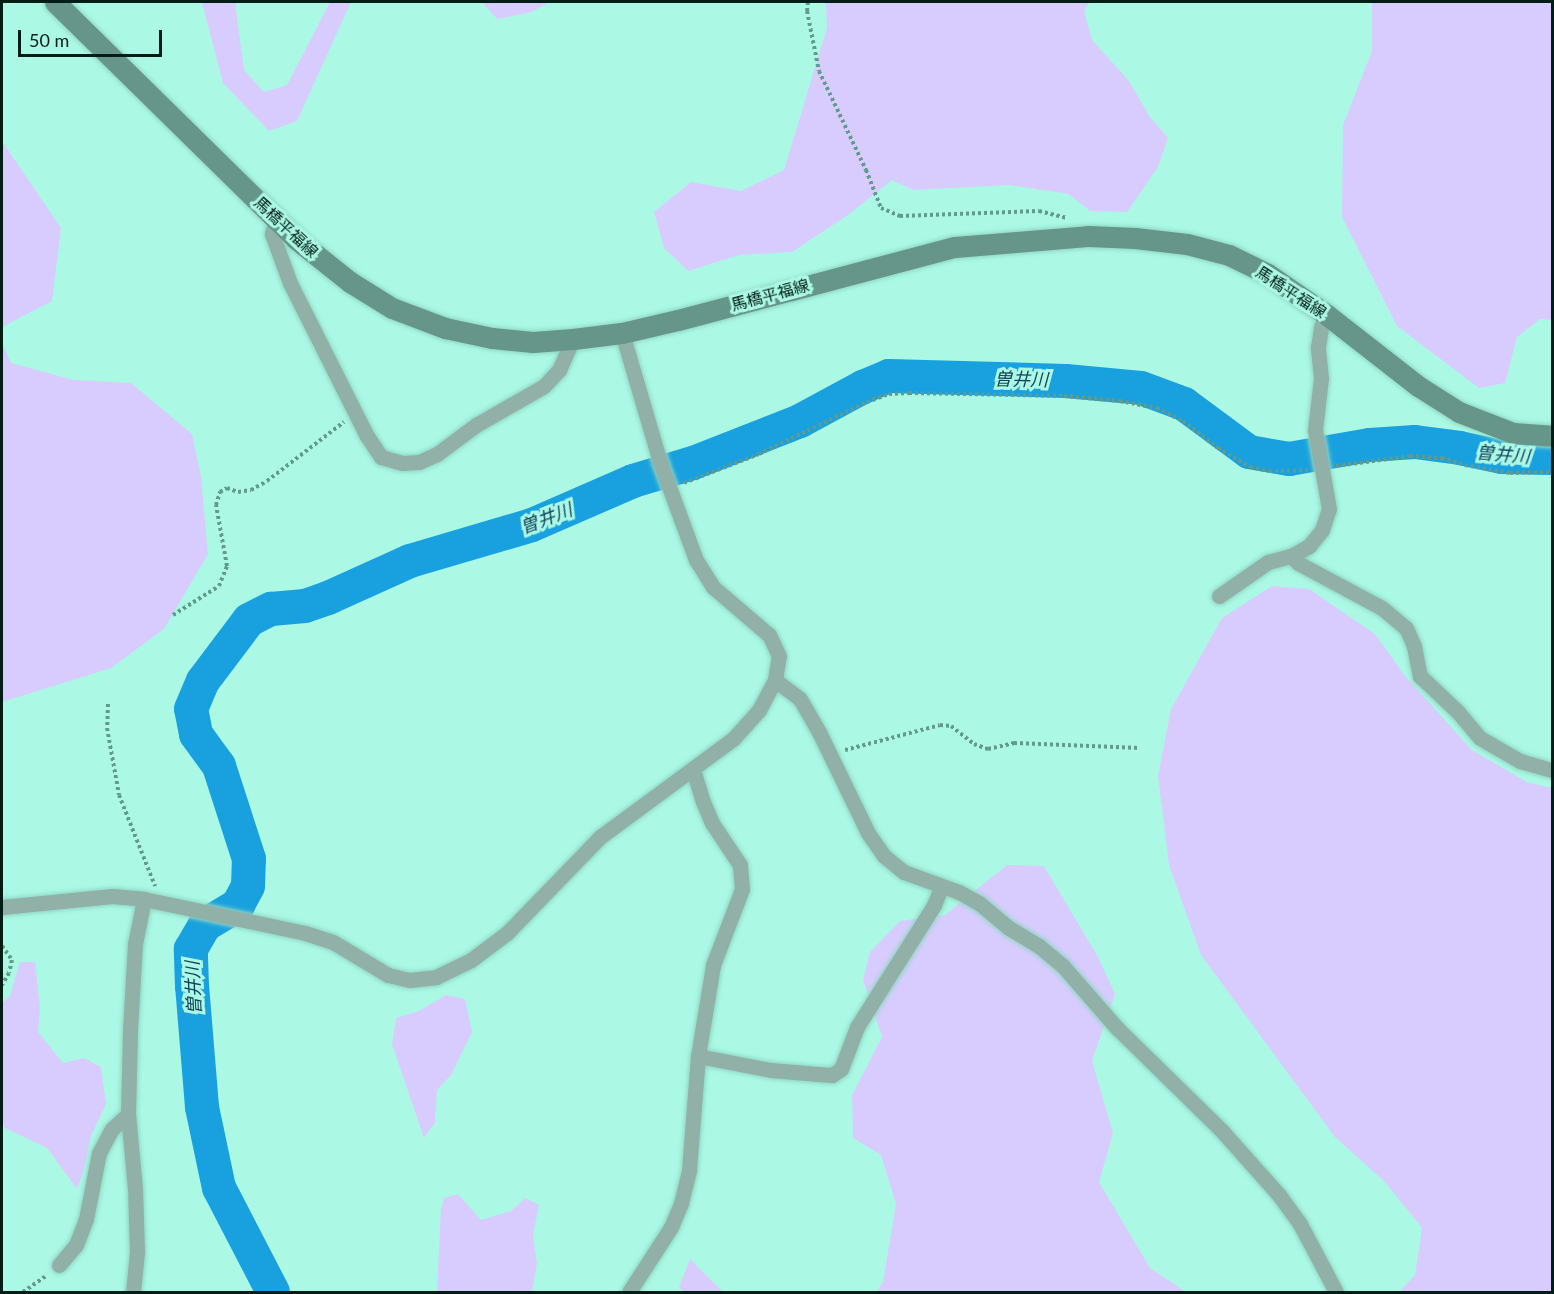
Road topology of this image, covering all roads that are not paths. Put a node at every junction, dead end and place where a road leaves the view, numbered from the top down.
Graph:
1 (55, 2) edge
2 (276, 219) junction
3 (1327, 315) junction
4 (622, 333) junction
5 (573, 339) junction
6 (1552, 436) edge
7 (1291, 556) junction
8 (1219, 596) dead end
9 (775, 680) junction
10 (693, 770) junction
11 (1552, 770) edge
12 (940, 888) junction
13 (150, 901) junction
14 (2, 907) edge
15 (698, 1056) junction
16 (128, 1114) junction
17 (59, 1265) road end
18 (133, 1293) edge
19 (630, 1293) edge
20 (1336, 1293) edge

1 - 2 main road, 馬橋平福線
2 - 5 main road, 馬橋平福線
2 - 5 street
3 - 4 main road, 馬橋平福線
3 - 6 main road, 馬橋平福線
3 - 7 street
4 - 5 main road, 馬橋平福線
4 - 9 street
7 - 8 street
7 - 11 street
9 - 10 street
9 - 12 street
10 - 13 street
10 - 15 street
12 - 15 street
12 - 20 street
13 - 14 street
13 - 16 street
15 - 19 street
16 - 17 street
16 - 18 street

